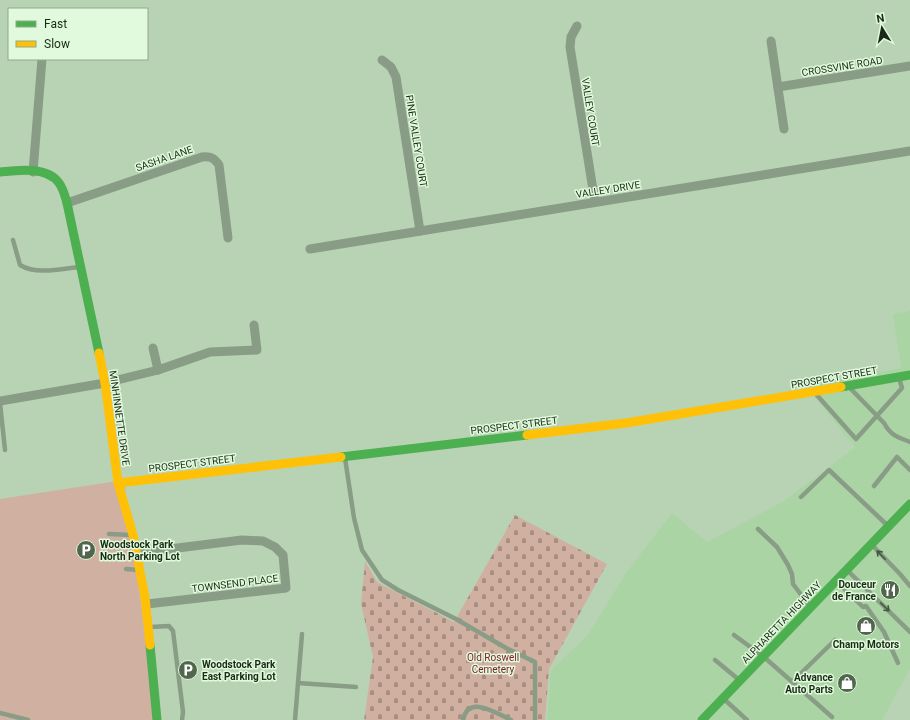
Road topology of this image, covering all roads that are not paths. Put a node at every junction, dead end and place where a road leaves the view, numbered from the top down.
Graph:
1 (577, 26) dead end
2 (771, 41) dead end
3 (42, 60) edge
4 (382, 60) dead end
5 (910, 66) edge
6 (778, 87) junction
7 (784, 129) dead end
8 (910, 151) edge
9 (0, 172) edge
10 (34, 172) junction
11 (595, 202) junction
12 (67, 203) junction
13 (420, 231) junction
14 (228, 238) dead end
15 (13, 240) dead end
16 (310, 249) dead end
17 (81, 267) junction
18 (254, 325) dead end
19 (153, 348) dead end
20 (158, 370) junction
21 (910, 375) edge
22 (899, 377) junction
23 (105, 383) junction
24 (847, 385) junction
25 (814, 391) junction
26 (0, 402) edge
27 (878, 416) junction
28 (910, 442) edge
29 (5, 450) dead end
30 (345, 456) junction
31 (910, 470) edge
32 (118, 483) junction
33 (874, 486) dead end
34 (801, 497) dead end
35 (909, 508) edge
36 (889, 526) junction
37 (758, 529) dead end
38 (109, 534) dead end
39 (133, 535) junction
40 (871, 544) junction
41 (137, 554) junction
42 (126, 569) dead end
43 (140, 570) junction
44 (847, 570) junction
45 (836, 581) junction
46 (910, 586) edge
47 (146, 604) junction
48 (811, 607) junction
49 (149, 627) junction
50 (910, 632) edge
51 (302, 634) dead end
52 (734, 636) dead end
53 (835, 640) dead end
54 (764, 657) junction
55 (715, 660) dead end
56 (898, 662) dead end
57 (740, 681) junction
58 (792, 682) junction
59 (298, 683) junction
60 (356, 687) dead end
61 (723, 698) junction
62 (0, 713) edge
63 (832, 717) dead end
64 (28, 720) edge
65 (158, 720) edge
66 (182, 720) edge
67 (295, 720) edge
68 (463, 720) edge
69 (511, 720) edge
70 (535, 720) edge
71 (702, 720) edge
72 (747, 720) edge

1 - 11 street, VALLEY COURT
2 - 6 street
3 - 10 street
4 - 13 street, PINE VALLEY COURT
5 - 6 street, CROSSVINE ROAD
6 - 7 street
8 - 11 street, VALLEY DRIVE
9 - 10 main road, MINHINNETTE DRIVE
10 - 12 main road, MINHINNETTE DRIVE
11 - 13 street, VALLEY DRIVE
12 - 14 street, SASHA LANE
12 - 17 main road, MINHINNETTE DRIVE
13 - 16 street, VALLEY DRIVE
15 - 17 lane
17 - 23 main road, MINHINNETTE DRIVE
18 - 20 street
19 - 20 street
20 - 23 street
21 - 22 main road, PROSPECT STREET
22 - 24 main road, PROSPECT STREET
22 - 27 lane
23 - 26 street
23 - 32 main road, MINHINNETTE DRIVE
24 - 25 main road, PROSPECT STREET
24 - 27 lane
25 - 27 lane
25 - 30 main road, PROSPECT STREET
26 - 29 lane
27 - 28 lane
30 - 32 main road, PROSPECT STREET
30 - 70 lane
31 - 33 lane
32 - 39 main road, MINHINNETTE DRIVE
34 - 36 lane
35 - 36 main road, ALPHARETTA HIGHWAY
36 - 40 main road, ALPHARETTA HIGHWAY
37 - 48 lane
38 - 39 lane
39 - 41 main road, MINHINNETTE DRIVE
40 - 44 main road, ALPHARETTA HIGHWAY
46 -> 40 lane
41 - 43 main road, MINHINNETTE DRIVE
41 - 47 street, TOWNSEND PLACE
42 - 43 lane
43 - 47 main road, MINHINNETTE DRIVE
44 - 45 main road, ALPHARETTA HIGHWAY
44 -> 50 lane
45 - 48 main road, ALPHARETTA HIGHWAY
45 - 56 lane
47 - 49 main road, MINHINNETTE DRIVE
48 - 54 main road, ALPHARETTA HIGHWAY
49 - 65 main road, MINHINNETTE DRIVE
49 - 66 lane
51 - 59 lane
52 - 54 lane
53 - 58 lane
54 - 57 main road, ALPHARETTA HIGHWAY
54 - 58 lane
55 - 57 lane
57 - 61 main road, ALPHARETTA HIGHWAY
58 - 63 lane
59 - 60 lane
59 - 67 lane
61 - 71 main road, ALPHARETTA HIGHWAY
61 - 72 lane
62 - 64 lane
68 - 69 lane

